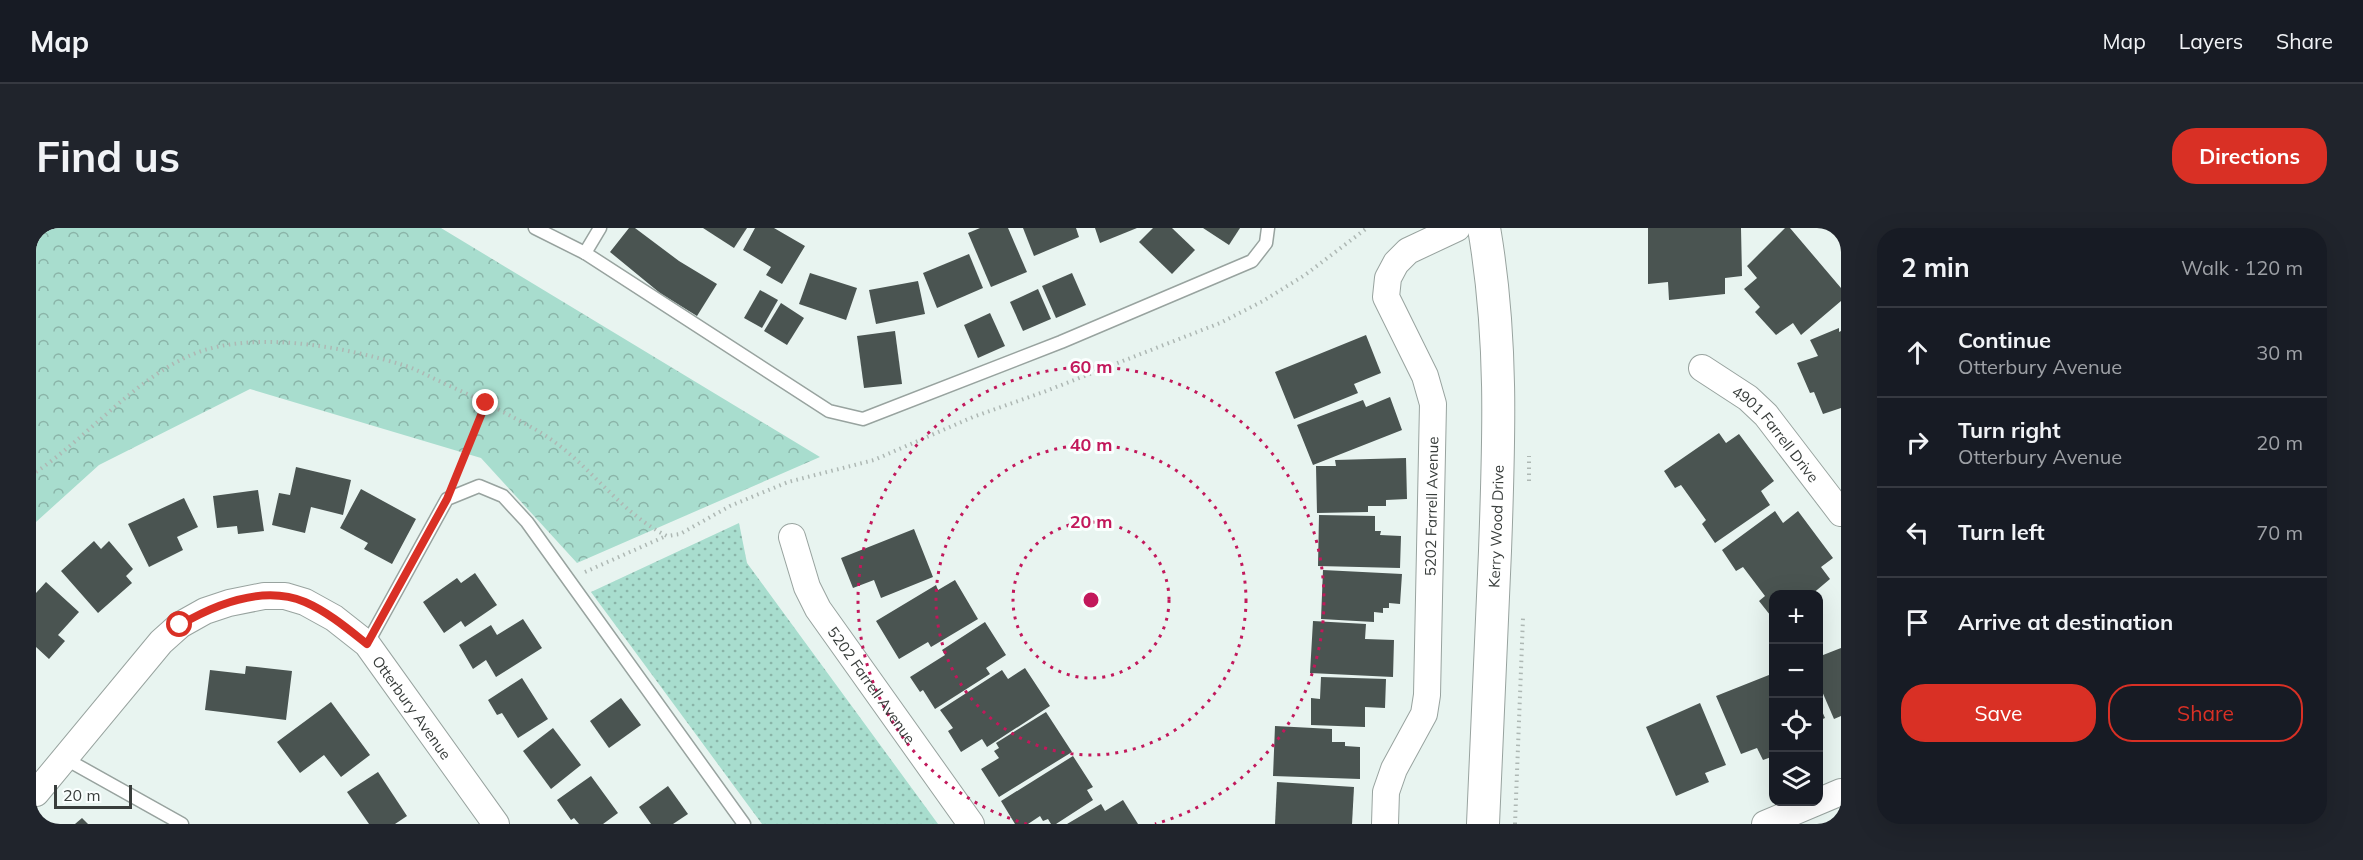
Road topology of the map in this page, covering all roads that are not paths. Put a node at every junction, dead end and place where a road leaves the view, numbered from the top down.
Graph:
1 (536, 228) edge
2 (600, 228) edge
3 (1268, 228) edge
4 (1456, 228) edge
5 (1484, 228) edge
6 (585, 253) junction
7 (1702, 368) dead end
8 (1841, 513) edge
9 (792, 537) dead end
10 (367, 644) junction
11 (64, 758) junction
12 (1841, 792) edge
13 (36, 793) edge
14 (182, 824) edge
15 (495, 824) edge
16 (744, 824) edge
17 (971, 824) edge
18 (1385, 824) edge
19 (1483, 824) edge
20 (1766, 824) edge

1 - 6 lane
2 - 6 lane
3 - 6 lane
4 - 18 street, 5202 Farrell Avenue
5 - 19 street, Kerry Wood Drive
7 - 8 street, 4901 Farrell Drive
9 - 17 street, 5202 Farrell Avenue
10 - 11 street, Otterbury Avenue
10 - 15 street, Otterbury Avenue
10 - 16 lane
11 - 13 street, Otterbury Avenue
11 - 14 lane
12 - 20 street

